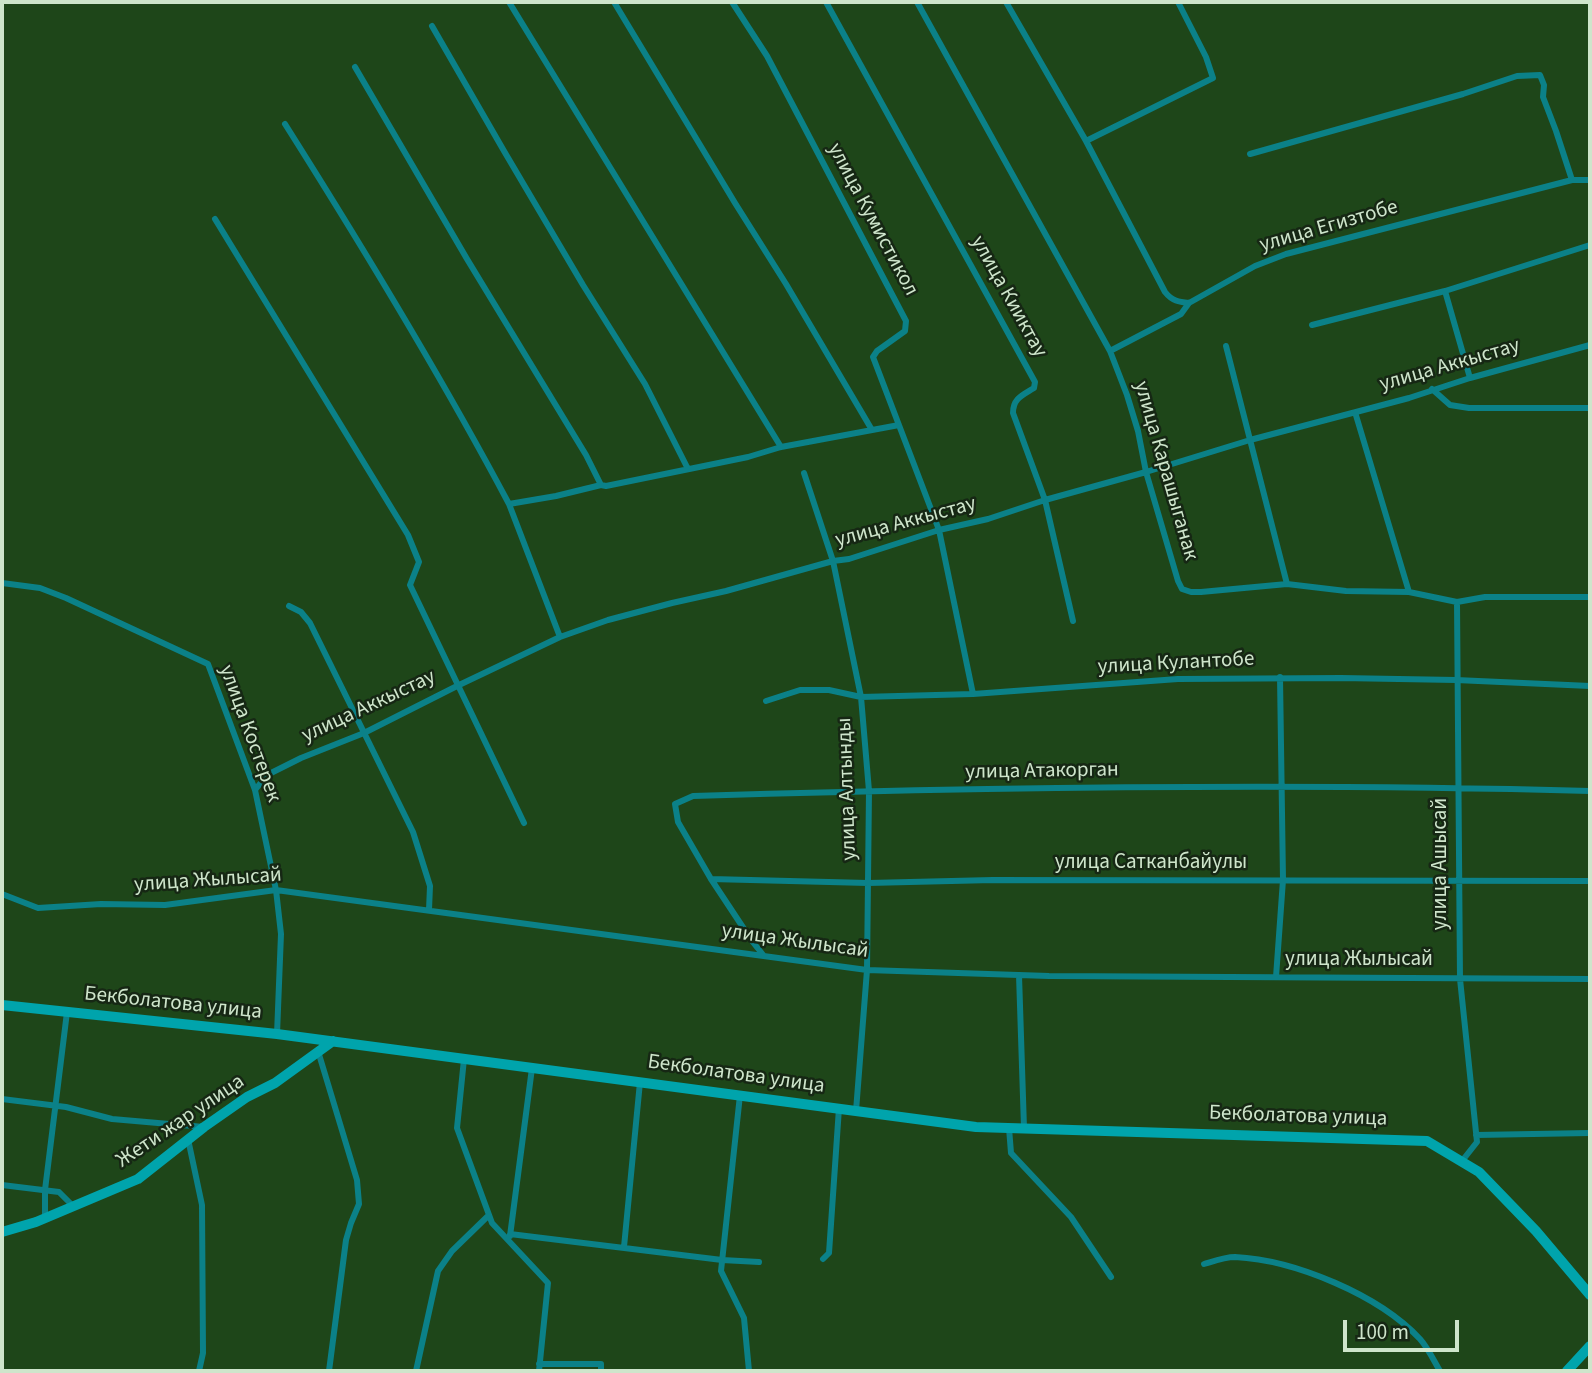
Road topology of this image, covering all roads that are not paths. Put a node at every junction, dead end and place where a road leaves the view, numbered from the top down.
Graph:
1 (509, 2) edge
2 (614, 2) edge
3 (732, 2) edge
4 (826, 2) edge
5 (917, 2) edge
6 (1006, 2) edge
7 (1178, 2) edge
8 (432, 26) dead end
9 (355, 67) dead end
10 (285, 124) dead end
11 (1086, 141) junction
12 (1250, 154) dead end
13 (1572, 180) junction
14 (1590, 180) edge
15 (215, 219) dead end
16 (1590, 245) edge
17 (1445, 291) junction
18 (1189, 303) junction
19 (1312, 325) dead end
20 (1590, 345) edge
21 (1226, 346) dead end
22 (1110, 351) junction
23 (1470, 378) junction
24 (1432, 389) junction
25 (1590, 408) edge
26 (1355, 411) junction
27 (899, 425) junction
28 (872, 430) junction
29 (1250, 440) junction
30 (781, 447) junction
31 (688, 469) junction
32 (1146, 472) junction
33 (803, 473) dead end
34 (601, 485) junction
35 (1045, 500) junction
36 (509, 504) junction
37 (939, 530) junction
38 (833, 561) junction
39 (2, 583) edge
40 (1287, 584) junction
41 (1409, 592) junction
42 (1590, 597) edge
43 (1457, 602) junction
44 (289, 606) dead end
45 (1073, 621) dead end
46 (560, 637) junction
47 (1280, 677) junction
48 (1457, 680) junction
49 (457, 685) junction
50 (1590, 686) edge
51 (973, 694) junction
52 (861, 697) junction
53 (766, 701) dead end
54 (364, 733) junction
55 (1280, 786) junction
56 (1459, 788) junction
57 (255, 790) junction
58 (869, 791) junction
59 (1590, 791) edge
60 (524, 823) dead end
61 (711, 879) junction
62 (1283, 880) junction
63 (1458, 880) junction
64 (1590, 881) edge
65 (868, 883) junction
66 (276, 890) junction
67 (2, 894) edge
68 (429, 910) junction
69 (764, 956) junction
70 (867, 970) junction
71 (1019, 975) junction
72 (1276, 977) junction
73 (1460, 979) junction
74 (1590, 979) edge
75 (2, 1005) edge
76 (67, 1012) junction
77 (277, 1034) junction
78 (333, 1041) junction
79 (318, 1052) junction
80 (464, 1059) junction
81 (532, 1068) junction
82 (640, 1082) junction
83 (740, 1095) junction
84 (2, 1099) edge
85 (55, 1106) junction
86 (839, 1108) junction
87 (856, 1111) junction
88 (204, 1127) junction
89 (1009, 1128) junction
90 (1024, 1128) junction
91 (1590, 1133) edge
92 (1476, 1135) junction
93 (188, 1139) junction
94 (1462, 1161) junction
95 (2, 1185) edge
96 (45, 1190) junction
97 (73, 1206) junction
98 (489, 1215) junction
99 (45, 1218) junction
100 (2, 1232) edge
101 (509, 1238) junction
102 (624, 1247) junction
103 (823, 1259) dead end
104 (722, 1260) junction
105 (759, 1262) dead end
106 (1204, 1264) dead end
107 (1111, 1277) dead end
108 (1590, 1295) edge
109 (1590, 1346) edge
110 (539, 1368) edge
111 (198, 1371) edge
112 (329, 1371) edge
113 (416, 1371) edge
114 (601, 1371) edge
115 (749, 1371) edge
116 (1440, 1371) edge
117 (1567, 1371) edge

1 - 30 street
2 - 28 street
3 - 27 street, улица Кумистикол
4 - 35 street, улица Кииктау
5 - 22 street, улица Карашыганак
6 - 11 street
7 - 11 street
8 - 31 street
9 - 34 street
10 - 36 street
11 - 18 street
12 - 13 street
13 - 14 street, улица Егизтобе
13 - 18 street, улица Егизтобе
15 - 49 street
16 - 17 street
17 - 19 street
17 - 23 street
18 - 22 street, улица Егизтобе
20 - 23 street, улица Аккыстау
21 - 29 street
22 - 32 street, улица Карашыганак
23 - 24 street, улица Аккыстау
24 - 25 street
24 - 26 street, улица Аккыстау
26 - 29 street, улица Аккыстау
26 - 41 street
27 - 28 street
27 - 37 street, улица Кумистикол
28 - 30 street
29 - 32 street, улица Аккыстау
29 - 40 street
30 - 31 street
31 - 34 street
32 - 35 street, улица Аккыстау
32 - 40 street, улица Карашыганак
33 - 38 street, улица Алтынды
34 - 36 street
35 - 37 street, улица Аккыстау
35 - 45 street, улица Кииктау
36 - 46 street
37 - 38 street, улица Аккыстау
37 - 51 street, улица Кумистикол
38 - 46 street, улица Аккыстау
38 - 52 street, улица Алтынды
39 - 57 street, улица Костерек
40 - 41 street, улица Карашыганак
41 - 43 street, улица Карашыганак
42 - 43 street, улица Карашыганак
43 - 48 street, улица Ашысай
44 - 54 street
46 - 49 street, улица Аккыстау
47 - 48 street, улица Кулантобе
47 - 51 street, улица Кулантобе
47 - 55 street
48 - 50 street, улица Кулантобе
48 - 56 street, улица Ашысай
49 - 54 street, улица Аккыстау
49 - 60 street
51 - 52 street, улица Кулантобе
52 - 53 street, улица Кулантобе
52 - 58 street, улица Алтынды
54 - 57 street, улица Аккыстау
54 - 68 street
55 - 56 street, улица Атакорган
55 - 58 street, улица Атакорган
55 - 62 street
56 - 59 street, улица Атакорган
56 - 63 street, улица Ашысай
57 - 66 street, улица Костерек
58 - 61 street, улица Атакорган
58 - 65 street, улица Алтынды
61 - 65 street, улица Сатканбайулы
61 - 69 street, улица Атакорган
62 - 63 street, улица Сатканбайулы
62 - 65 street, улица Сатканбайулы
62 - 72 street
63 - 64 street, улица Сатканбайулы
63 - 73 street, улица Ашысай
65 - 70 street, улица Алтынды
66 - 67 street, улица Жылысай
66 - 68 street, улица Жылысай
66 - 77 street, улица Костерек
68 - 69 street, улица Жылысай
69 - 70 street, улица Жылысай
70 - 71 street, улица Жылысай
70 - 87 street, улица Алтынды
71 - 72 street, улица Жылысай
71 - 90 street
72 - 73 street, улица Жылысай
73 - 74 street, улица Жылысай
73 - 92 street, улица Ашысай
75 - 76 street, Бекболатова улица
76 - 77 street, Бекболатова улица
76 - 85 street
77 - 78 street, Бекболатова улица
78 - 79 street, Жети жар улица
78 - 80 street, Бекболатова улица
79 - 88 street, Жети жар улица
79 - 112 street
80 - 81 street, Бекболатова улица
80 - 98 street
81 - 82 street, Бекболатова улица
81 - 101 street
82 - 83 street, Бекболатова улица
82 - 102 street
83 - 86 street, Бекболатова улица
83 - 104 street
84 - 85 street
85 - 88 street
85 - 96 street
86 - 87 street, Бекболатова улица
86 - 103 street
87 - 89 street, Бекболатова улица
88 - 93 street, Жети жар улица
89 - 90 street, Бекболатова улица
89 - 107 street
90 - 94 street, Бекболатова улица
91 - 92 street
92 - 94 street
93 - 97 street, Жети жар улица
93 - 111 street
94 - 108 street, Бекболатова улица
95 - 96 street
96 - 97 street
96 - 99 street
97 - 99 street, Жети жар улица
98 - 101 street
98 - 113 street
99 - 100 street, Жети жар улица
101 - 102 street
101 - 110 street
102 - 104 street
104 - 105 street
104 - 115 street
106 - 116 street
109 - 117 street
110 - 114 street

